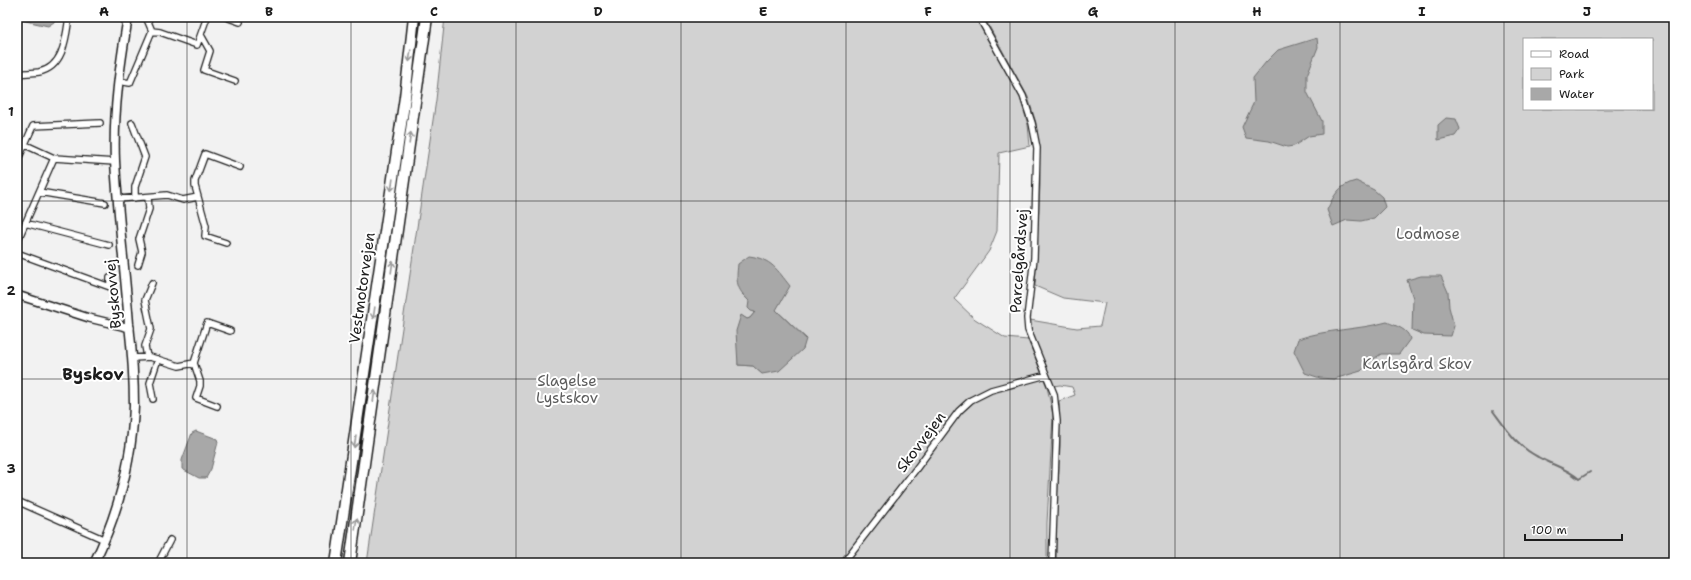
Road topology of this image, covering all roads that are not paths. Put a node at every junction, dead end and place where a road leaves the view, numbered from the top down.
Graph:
1 (69, 17) edge
2 (128, 17) edge
3 (146, 17) edge
4 (207, 17) edge
5 (226, 17) edge
6 (414, 17) edge
7 (427, 17) edge
8 (979, 17) edge
9 (240, 22) dead end
10 (152, 31) junction
11 (201, 35) junction
12 (17, 74) edge
13 (118, 81) junction
14 (235, 81) dead end
15 (100, 123) dead end
16 (132, 123) dead end
17 (17, 141) edge
18 (25, 145) junction
19 (54, 158) junction
20 (17, 162) edge
21 (115, 162) junction
22 (240, 167) dead end
23 (39, 192) junction
24 (148, 197) junction
25 (198, 197) junction
26 (136, 198) junction
27 (118, 199) junction
28 (105, 203) dead end
29 (25, 223) junction
30 (17, 242) edge
31 (226, 243) dead end
32 (109, 245) dead end
33 (17, 253) edge
34 (138, 265) dead end
35 (110, 278) dead end
36 (152, 283) dead end
37 (17, 296) edge
38 (130, 328) junction
39 (230, 331) dead end
40 (147, 357) junction
41 (133, 358) junction
42 (158, 359) junction
43 (194, 363) junction
44 (1046, 375) junction
45 (152, 399) dead end
46 (217, 406) dead end
47 (17, 501) edge
48 (105, 540) junction
49 (170, 540) dead end
50 (94, 563) edge
51 (158, 563) edge
52 (336, 563) edge
53 (350, 563) edge
54 (843, 563) edge
55 (1052, 563) edge

1 - 12 street
2 - 13 main road, Byskovvej
3 - 10 street
4 - 11 street
5 - 9 street
6 -> 52 highway, Vestmotorvejen
53 -> 7 highway, Vestmotorvejen
8 - 44 street, Parcelgårdsvej
10 - 11 street
10 - 13 street
11 - 14 street
13 - 21 main road, Byskovvej
15 - 18 street
16 - 26 street
17 - 18 street
18 - 19 street
18 - 20 street
19 - 21 street
19 - 23 street
21 - 27 main road, Byskovvej
22 - 25 street
23 - 28 street
23 - 29 street
24 - 25 street
24 - 26 street
24 - 34 street
25 - 31 street
26 - 27 street
27 - 38 main road, Byskovvej
29 - 30 street
29 - 32 street
33 - 35 street
36 - 40 street
37 - 38 street
38 - 41 main road, Byskovvej
39 - 43 street
40 - 41 street
40 - 42 street
41 - 48 main road, Byskovvej
42 - 43 street
42 - 45 street
43 - 46 street
44 - 54 street, Skovvejen
44 - 55 street, Parcelgårdsvej
47 - 48 street
48 - 50 main road, Byskovvej
49 - 51 street

